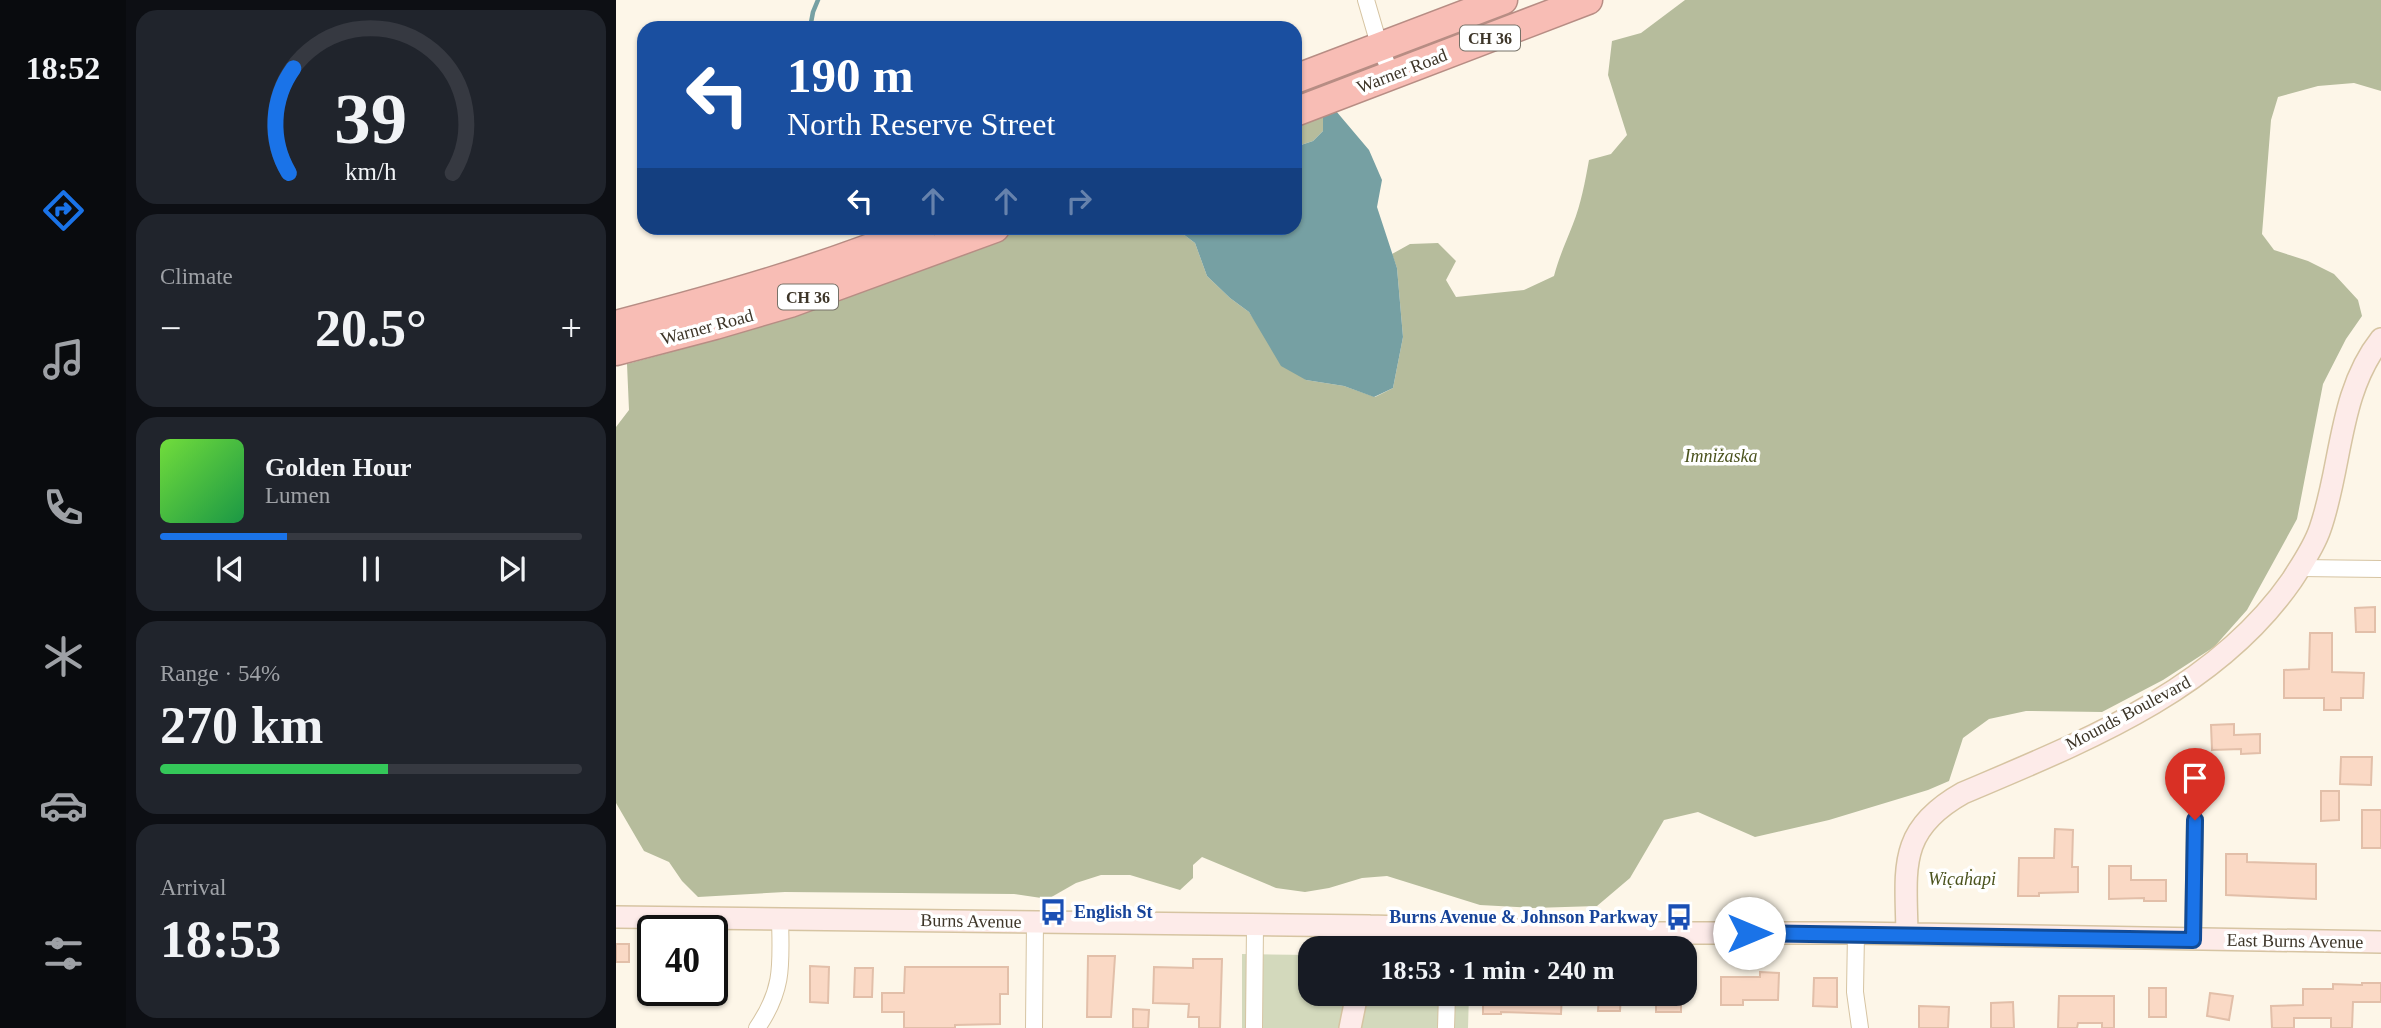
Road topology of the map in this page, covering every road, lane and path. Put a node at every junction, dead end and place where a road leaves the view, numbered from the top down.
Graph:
1 (1366, 0) edge
2 (1503, 0) edge
3 (1588, 0) edge
4 (1380, 48) junction
5 (1392, 75) junction
6 (1302, 76) edge
7 (1302, 110) edge
8 (904, 235) edge
9 (976, 235) edge
10 (616, 325) edge
11 (2381, 339) edge
12 (616, 351) edge
13 (2300, 568) junction
14 (2381, 569) edge
15 (2195, 820) dead end
16 (616, 917) edge
17 (780, 919) junction
18 (1035, 921) junction
19 (1255, 926) junction
20 (1369, 926) junction
21 (1856, 933) junction
22 (1907, 934) junction
23 (1368, 936) edge
24 (1429, 936) edge
25 (1532, 936) edge
26 (2193, 940) junction
27 (2381, 942) edge
28 (1355, 1006) edge
29 (1447, 1006) edge
30 (757, 1028) edge
31 (1034, 1028) edge
32 (1254, 1028) edge
33 (1350, 1028) edge
34 (1446, 1028) edge
35 (1860, 1028) edge

1 - 4 street
2 - 4 highway, Warner Road / CH 36
3 - 5 highway, Warner Road / CH 36
4 - 5 street
4 - 6 highway, Warner Road / CH 36
5 - 7 highway, Warner Road / CH 36
8 - 10 highway, Warner Road / CH 36
9 - 12 highway, Warner Road / CH 36
11 - 13 street, Mounds Boulevard
13 - 14 street
13 - 22 street, Mounds Boulevard
15 - 26 street
16 - 17 street, Burns Avenue
17 - 18 street, Burns Avenue
17 - 30 street
18 - 19 street, Burns Avenue
18 - 31 street
19 - 20 street, Burns Avenue
19 - 32 street
20 - 23 street
20 - 24 street, East Burns Avenue
21 - 22 street, East Burns Avenue
21 - 25 street, East Burns Avenue
21 - 35 street
22 - 26 street, East Burns Avenue
26 - 27 street, East Burns Avenue
28 - 33 street
29 - 34 street

